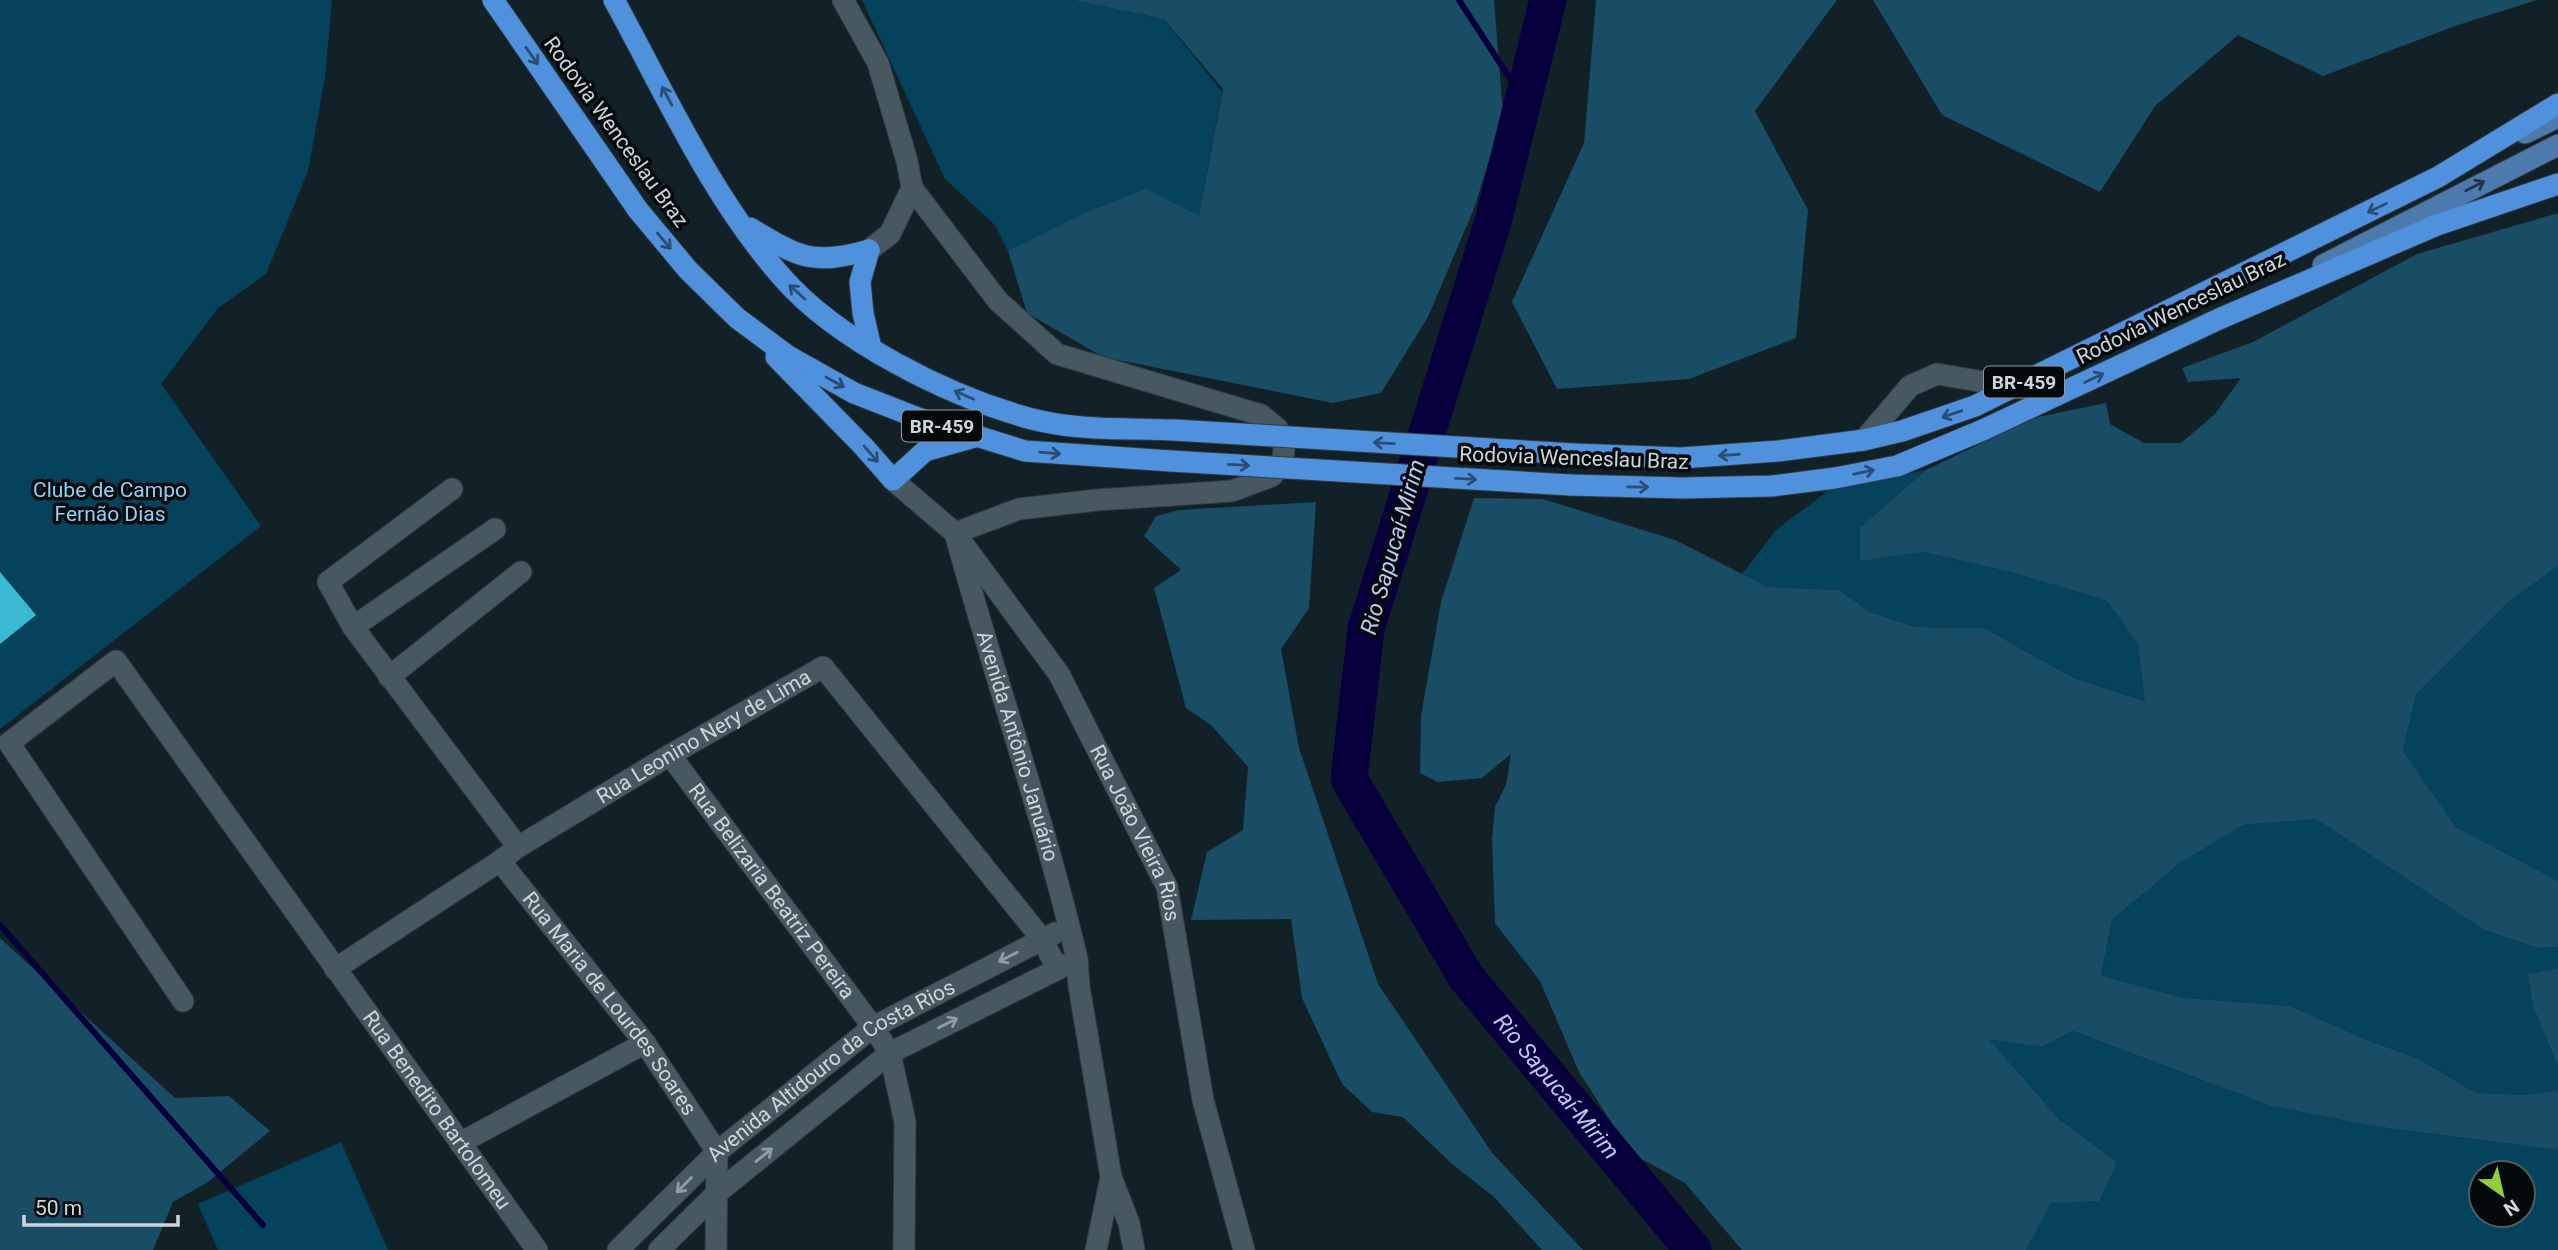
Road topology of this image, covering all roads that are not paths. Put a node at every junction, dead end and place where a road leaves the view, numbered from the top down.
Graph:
1 (493, 0) edge
2 (614, 0) edge
3 (843, 0) edge
4 (2558, 104) edge
5 (2558, 117) edge
6 (2558, 145) edge
7 (2438, 177) junction
8 (2558, 184) edge
9 (912, 188) junction
10 (739, 221) junction
11 (869, 250) junction
12 (737, 318) junction
13 (2219, 319) junction
14 (871, 348) junction
15 (2014, 387) junction
16 (975, 437) junction
17 (1864, 440) junction
18 (893, 480) junction
19 (452, 489) dead end
20 (495, 528) dead end
21 (955, 533) junction
22 (521, 572) dead end
23 (353, 627) junction
24 (389, 677) junction
25 (670, 755) junction
26 (518, 847) junction
27 (500, 861) junction
28 (1069, 927) junction
29 (1042, 939) junction
30 (1077, 959) junction
31 (335, 968) junction
32 (1057, 968) junction
33 (183, 1001) dead end
34 (873, 1027) junction
35 (645, 1043) junction
36 (890, 1053) junction
37 (460, 1143) junction
38 (717, 1152) junction
39 (1111, 1177) junction
40 (717, 1193) junction
41 (537, 1250) edge
42 (618, 1250) edge
43 (659, 1250) edge
44 (716, 1250) edge
45 (904, 1250) edge
46 (1096, 1250) edge
47 (1135, 1250) edge
48 (1244, 1250) edge

1 -> 12 highway, Rodovia Wenceslau Braz / BR-459
10 -> 2 highway, Rodovia Wenceslau Braz / BR-459
3 - 9 street
4 - 7 highway
5 - 7 main road, Rodovia Wenceslau Braz / BR-459
13 -> 6 main road, Rodovia Wenceslau Braz / BR-459
7 -> 15 highway, Rodovia Wenceslau Braz / BR-459
8 - 13 highway, BR-459
9 - 11 street
9 - 21 street
10 - 11 highway, BR-459
14 -> 10 highway, Rodovia Wenceslau Braz / BR-459
11 - 14 highway
12 -> 16 highway, Rodovia Wenceslau Braz / BR-459
12 -> 18 highway
16 -> 13 highway, Rodovia Wenceslau Braz / BR-459, bridge
17 -> 14 highway, Rodovia Wenceslau Braz / BR-459, bridge
15 -> 17 highway, Rodovia Wenceslau Braz / BR-459
15 - 17 street
16 - 18 highway
18 - 21 street, Rua João Vieira Rios
19 - 23 street
20 - 23 street
21 - 28 street, Avenida Antônio Januário
21 - 48 street, Rua João Vieira Rios
22 - 24 street
23 - 24 street
24 - 26 street
25 - 26 street, Rua Leonino Nery de Lima
25 - 29 street, Rua Leonino Nery de Lima
25 - 34 street, Rua Belizaria Beatriz Pereira
26 - 27 street, Rua Leonino Nery de Lima
27 - 31 street, Rua Leonino Nery de Lima
27 - 35 street, Rua Maria de Lourdes Soares
28 - 29 street, Avenida Altidouro da Costa Rios
28 - 30 street, Avenida Antônio Januário
29 - 32 street, Rua Leonino Nery de Lima
29 -> 34 street, Avenida Altidouro da Costa Rios
30 - 32 street, Avenida Altidouro da Costa Rios
30 - 39 street, Avenida Antônio Januário
31 - 33 street, Rua Benedito Bartolomeu
31 - 37 street, Rua Benedito Bartolomeu
36 -> 32 street, Avenida Altidouro da Costa Rios
34 - 36 street, Rua Belizaria Beatriz Pereira
34 - 38 street, Avenida Altidouro da Costa Rios
35 - 37 street
35 - 38 street, Rua Maria de Lourdes Soares
40 -> 36 street, Avenida Altidouro da Costa Rios
36 - 45 street
37 - 41 street, Rua Benedito Bartolomeu
38 - 40 street
38 -> 42 street, Avenida Altidouro da Costa Rios
39 - 46 street
39 - 47 street
40 - 43 street, Avenida Altidouro da Costa Rios
40 - 44 street

